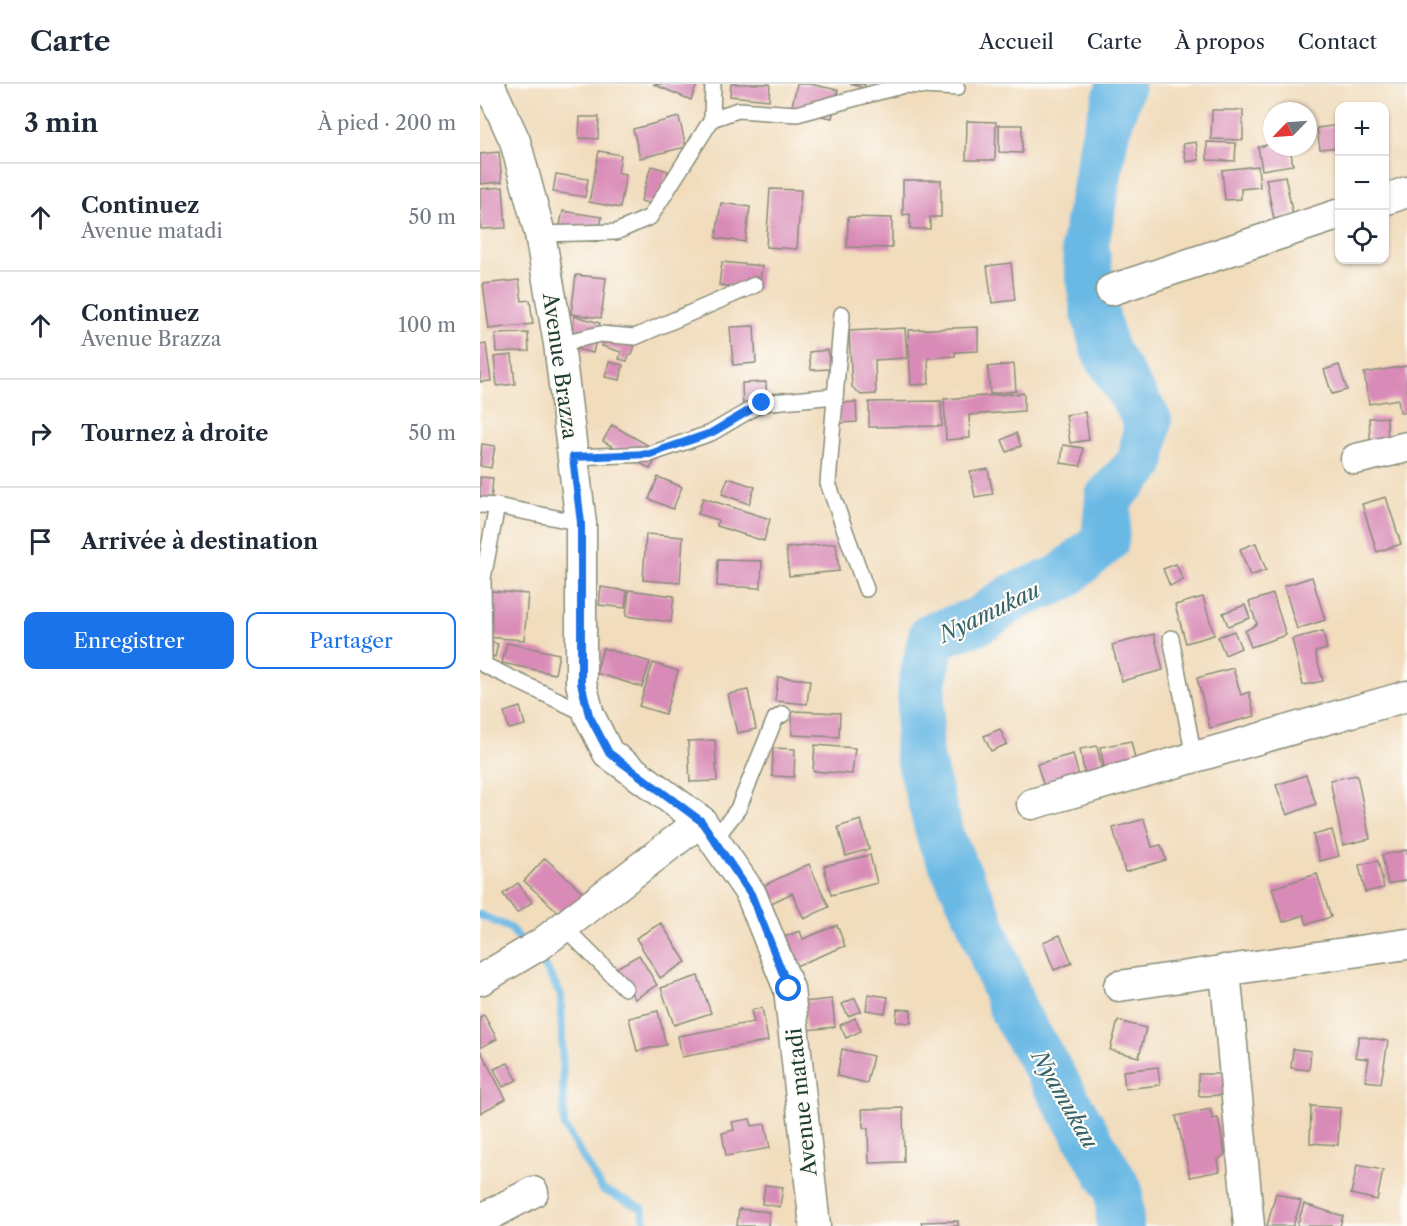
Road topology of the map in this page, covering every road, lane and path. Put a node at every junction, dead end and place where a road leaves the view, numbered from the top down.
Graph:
1 (489, 84) edge
2 (713, 84) edge
3 (904, 84) edge
4 (957, 88) dead end
5 (712, 119) junction
6 (1407, 192) edge
7 (1389, 198) edge
8 (1335, 216) edge
9 (540, 234) junction
10 (755, 285) dead end
11 (1111, 290) dead end
12 (842, 314) dead end
13 (559, 344) junction
14 (835, 396) junction
15 (1407, 447) edge
16 (573, 457) junction
17 (1356, 459) dead end
18 (480, 506) edge
19 (497, 506) junction
20 (581, 523) junction
21 (866, 589) dead end
22 (1171, 638) dead end
23 (482, 669) edge
24 (1407, 696) edge
25 (783, 714) dead end
26 (589, 715) junction
27 (1194, 757) junction
28 (1032, 804) dead end
29 (707, 830) junction
30 (553, 935) junction
31 (1407, 944) edge
32 (1225, 970) junction
33 (480, 980) edge
34 (1119, 986) dead end
35 (625, 988) dead end
36 (533, 1192) dead end
37 (480, 1220) edge
38 (815, 1226) edge
39 (1248, 1226) edge

1 - 9 street, Avenue Brazza
2 - 5 lane
3 - 4 lane
3 - 5 lane
5 - 9 lane
6 - 7 street
8 - 11 street
9 - 13 street, Avenue Brazza
10 - 13 lane
12 - 14 lane
13 - 16 street, Avenue Brazza
14 - 16 lane
14 - 21 lane
15 - 17 street
16 - 20 street, Avenue Brazza
18 - 19 lane
19 - 20 lane
19 - 23 lane
20 - 26 street, Avenue Brazza
22 - 27 lane
23 - 26 lane
24 - 27 street
25 - 29 lane
26 - 29 street, Avenue Brazza
27 - 28 street
29 - 30 street
29 - 38 street, Avenue matadi
30 - 33 street
30 - 35 lane
31 - 32 street
32 - 34 street
32 - 39 street
36 - 37 street

